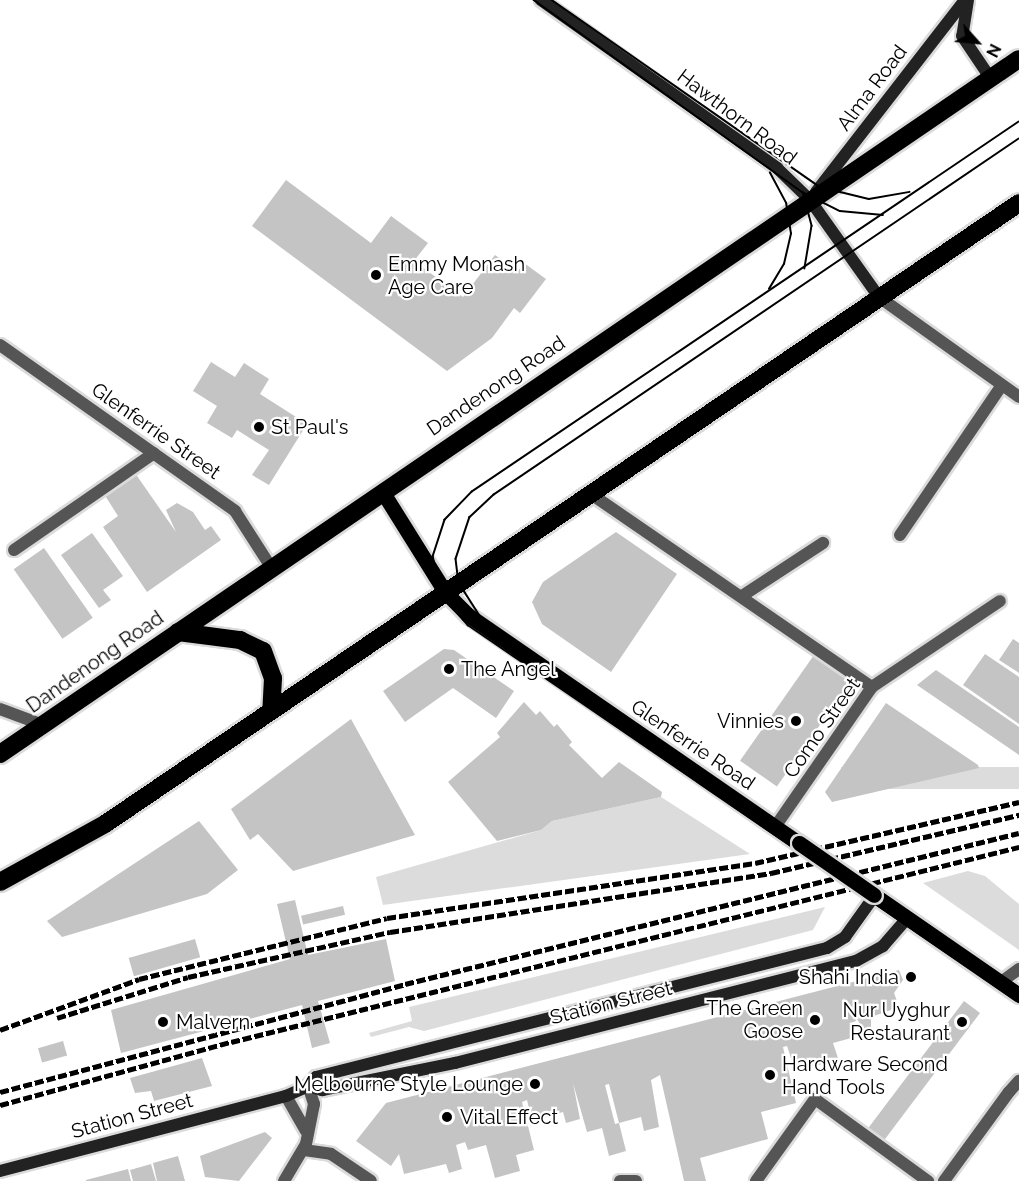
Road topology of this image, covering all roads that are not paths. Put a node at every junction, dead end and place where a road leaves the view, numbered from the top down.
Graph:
1 (541, 0) edge
2 (967, 0) edge
3 (1019, 59) edge
4 (991, 79) junction
5 (810, 200) junction
6 (1019, 203) edge
7 (879, 297) junction
8 (0, 345) edge
9 (1002, 385) junction
10 (1019, 397) edge
11 (154, 453) junction
12 (382, 491) junction
13 (591, 494) junction
14 (900, 535) dead end
15 (823, 543) dead end
16 (14, 550) dead end
17 (271, 567) junction
18 (445, 592) junction
19 (742, 596) junction
20 (1000, 601) dead end
21 (178, 632) junction
22 (872, 687) junction
23 (0, 709) edge
24 (271, 711) junction
25 (43, 725) junction
26 (0, 754) edge
27 (775, 827) junction
28 (0, 882) edge
29 (874, 895) junction
30 (907, 918) junction
31 (1019, 969) edge
32 (1001, 982) junction
33 (657, 991) junction
34 (1019, 995) edge
35 (662, 1010) junction
36 (1019, 1081) edge
37 (308, 1086) junction
38 (286, 1096) junction
39 (306, 1131) junction
40 (304, 1150) junction
41 (0, 1171) edge
42 (284, 1181) edge
43 (371, 1181) edge
44 (620, 1181) edge
45 (636, 1181) edge
46 (756, 1181) edge
47 (928, 1181) edge
48 (944, 1181) edge

1 - 5 street, Hawthorn Road
2 - 4 street, Alma Road
2 - 5 street, Alma Road
3 - 4 highway, Dandenong Road
4 - 5 highway, Dandenong Road
5 - 7 street, Hawthorn Road
5 - 12 highway, Dandenong Road
6 - 7 highway
7 - 9 street
7 - 13 highway
8 - 11 street, Glenferrie Street
9 - 10 street
9 - 14 street
11 - 16 street
11 - 17 street, Glenferrie Street
12 - 17 highway, Dandenong Road
12 - 18 main road, Glenferrie Road
13 - 18 highway
13 - 19 street
15 - 19 street
17 - 21 highway, Dandenong Road
18 - 24 highway
18 - 27 main road, Glenferrie Road
19 - 22 street
20 - 22 street, Como Street
21 - 24 highway
21 - 25 highway, Dandenong Road
22 - 27 street, Como Street
23 - 25 street
24 - 28 highway
25 - 26 highway, Dandenong Road
27 - 29 main road, Glenferrie Road, bridge
29 - 30 main road, Glenferrie Road
29 - 33 street, Station Street
30 - 32 main road, Glenferrie Road
30 - 35 street, Station Street
31 - 32 street
32 - 34 main road, Glenferrie Road
33 - 35 street
33 - 37 street, Station Street
35 - 37 street, Station Street
36 - 48 street
37 - 38 street, Station Street
37 - 39 street
38 - 39 street
38 - 41 street, Station Street
39 - 40 street
40 - 42 street
40 - 43 street
44 - 45 street
46 - 47 street

